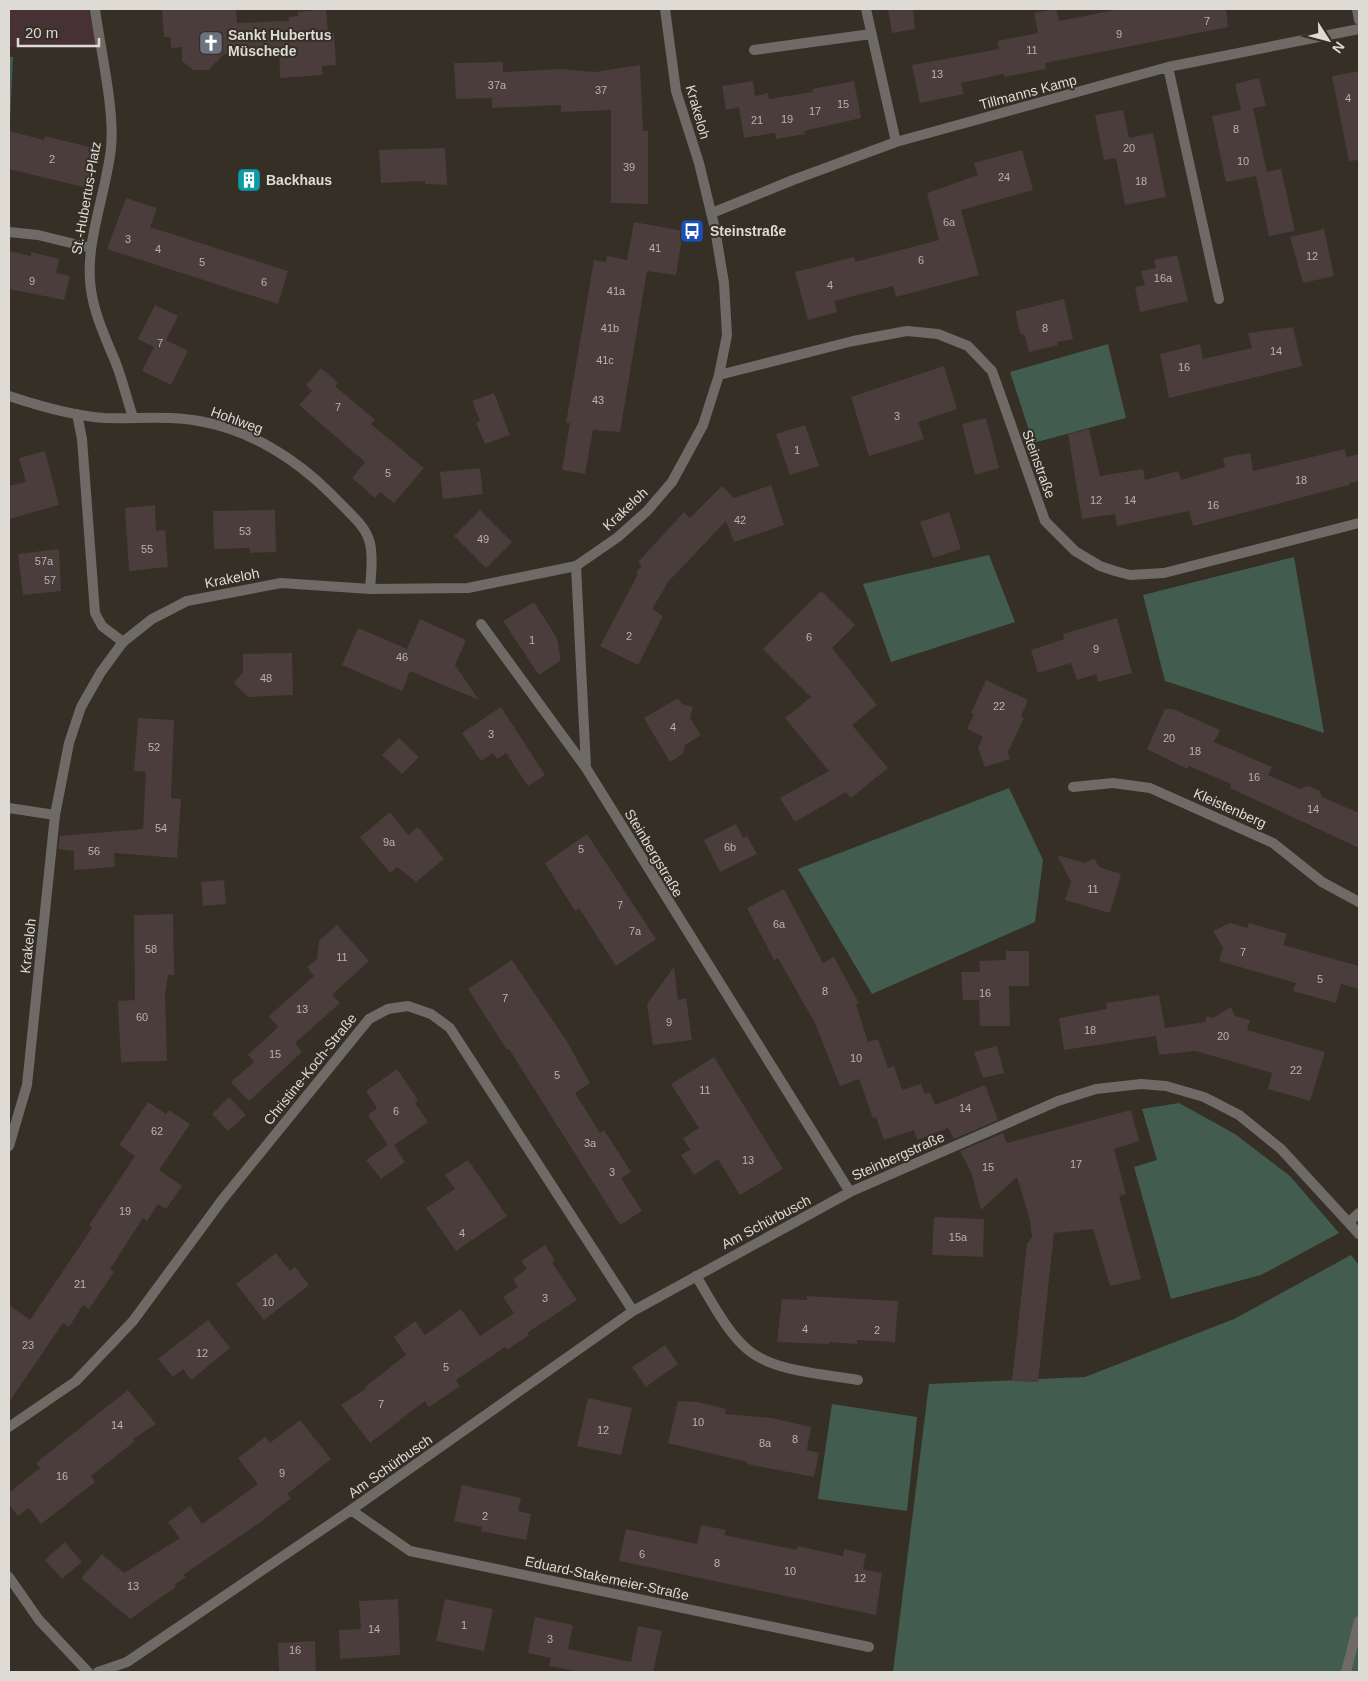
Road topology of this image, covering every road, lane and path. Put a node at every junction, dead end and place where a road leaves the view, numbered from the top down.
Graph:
1 (95, 9) edge
2 (665, 9) edge
3 (866, 9) edge
4 (1356, 9) edge
5 (1359, 20) edge
6 (1359, 28) edge
7 (871, 34) junction
8 (754, 50) dead end
9 (1168, 67) junction
10 (896, 142) junction
11 (712, 213) junction
12 (9, 232) edge
13 (91, 248) junction
14 (1219, 300) dead end
15 (719, 375) junction
16 (9, 396) edge
17 (77, 414) junction
18 (133, 417) junction
19 (1359, 523) edge
20 (576, 566) junction
21 (370, 589) junction
22 (481, 624) dead end
23 (123, 642) junction
24 (586, 768) junction
25 (1073, 787) dead end
26 (9, 808) edge
27 (55, 815) junction
28 (1359, 902) edge
29 (9, 1146) edge
30 (850, 1192) junction
31 (1359, 1213) edge
32 (1349, 1222) junction
33 (1359, 1234) edge
34 (696, 1276) junction
35 (633, 1311) junction
36 (858, 1380) dead end
37 (9, 1427) edge
38 (351, 1510) junction
39 (9, 1577) edge
40 (1359, 1621) edge
41 (869, 1647) dead end
42 (88, 1672) edge
43 (98, 1672) edge
44 (1346, 1672) edge

1 - 13 street, St.-Hubertus-Platz
2 - 11 street, Krakeloh
3 - 7 street
4 - 5 street
6 - 9 street, Tillmanns Kamp
7 - 8 street
7 - 10 street
9 - 10 street, Tillmanns Kamp
9 - 14 street
10 - 11 street, Tillmanns Kamp
11 - 15 street, Krakeloh
12 - 13 street
13 - 18 street, St.-Hubertus-Platz
15 - 19 street, Steinstraße
15 - 20 street, Krakeloh
16 - 17 street, Hohlweg
17 - 18 street, Hohlweg
17 - 23 street
18 - 21 street, Hohlweg
20 - 21 street, Krakeloh
20 - 24 street, Steinbergstraße
21 - 23 street, Krakeloh
22 - 24 street, Steinbergstraße
23 - 27 street, Krakeloh
24 - 30 street, Steinbergstraße
25 - 28 street, Kleistenberg
26 - 27 street
27 - 29 street, Krakeloh
30 - 32 street, Steinbergstraße
30 - 34 street, Am Schürbusch
31 - 32 street
32 - 33 street, Steinbergstraße
34 - 35 street, Am Schürbusch
34 - 36 street
35 - 37 street, Christine-Koch-Straße
35 - 38 street, Am Schürbusch
38 - 41 street, Eduard-Stakemeier-Straße
38 - 43 street, Am Schürbusch
39 - 42 street
40 - 44 street

